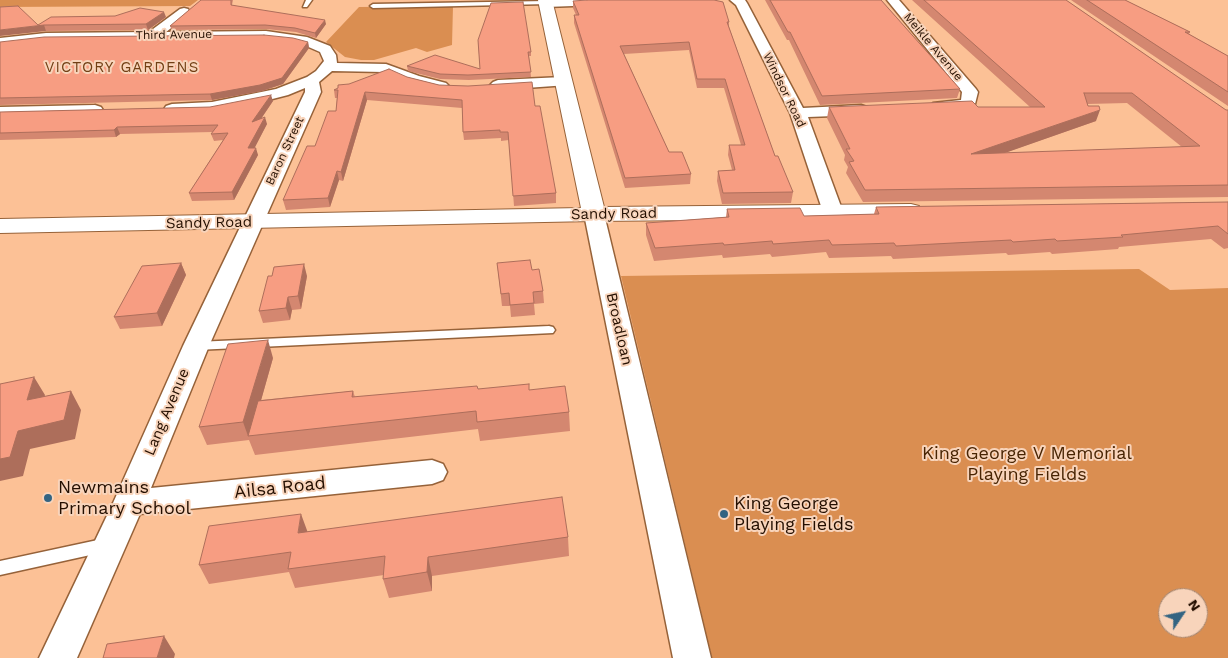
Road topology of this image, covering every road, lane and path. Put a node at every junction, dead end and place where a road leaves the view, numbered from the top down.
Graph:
1 (627, 0) edge
2 (736, 0) edge
3 (893, 0) edge
4 (546, 2) edge
5 (373, 6) dead end
6 (184, 12) edge
7 (154, 35) junction
8 (0, 42) edge
9 (328, 67) junction
10 (309, 81) junction
11 (563, 82) junction
12 (479, 86) edge
13 (453, 87) edge
14 (921, 107) edge
15 (157, 109) edge
16 (873, 109) edge
17 (108, 110) edge
18 (0, 112) edge
19 (798, 113) junction
20 (932, 211) edge
21 (833, 212) junction
22 (594, 214) junction
23 (253, 222) junction
24 (0, 226) edge
25 (549, 330) dead end
26 (196, 346) junction
27 (432, 472) dead end
28 (129, 503) junction
29 (110, 545) junction
30 (0, 568) edge
31 (58, 658) edge
32 (692, 658) edge

1 - 4 street
2 - 19 street, Windsor Road
3 - 14 street, Meikle Avenue
4 - 5 lane
4 - 11 main road, Broadloan
6 - 7 street
7 - 8 street, Third Avenue
7 - 9 street, Third Avenue
9 - 10 street
9 - 13 street
10 - 15 street
10 - 23 street, Baron Street
11 - 12 street
11 - 22 main road, Broadloan
16 - 19 street
17 - 18 street
19 - 21 street, Windsor Road
20 - 21 main road, Sandy Road
21 - 22 main road, Sandy Road
22 - 23 main road, Sandy Road
22 - 32 street, Broadloan
23 - 24 main road, Sandy Road
23 - 26 street, Lang Avenue
25 - 26 lane
26 - 28 street, Lang Avenue
27 - 28 street, Ailsa Road
28 - 29 street, Lang Avenue
29 - 30 lane
29 - 31 street, Lang Avenue

